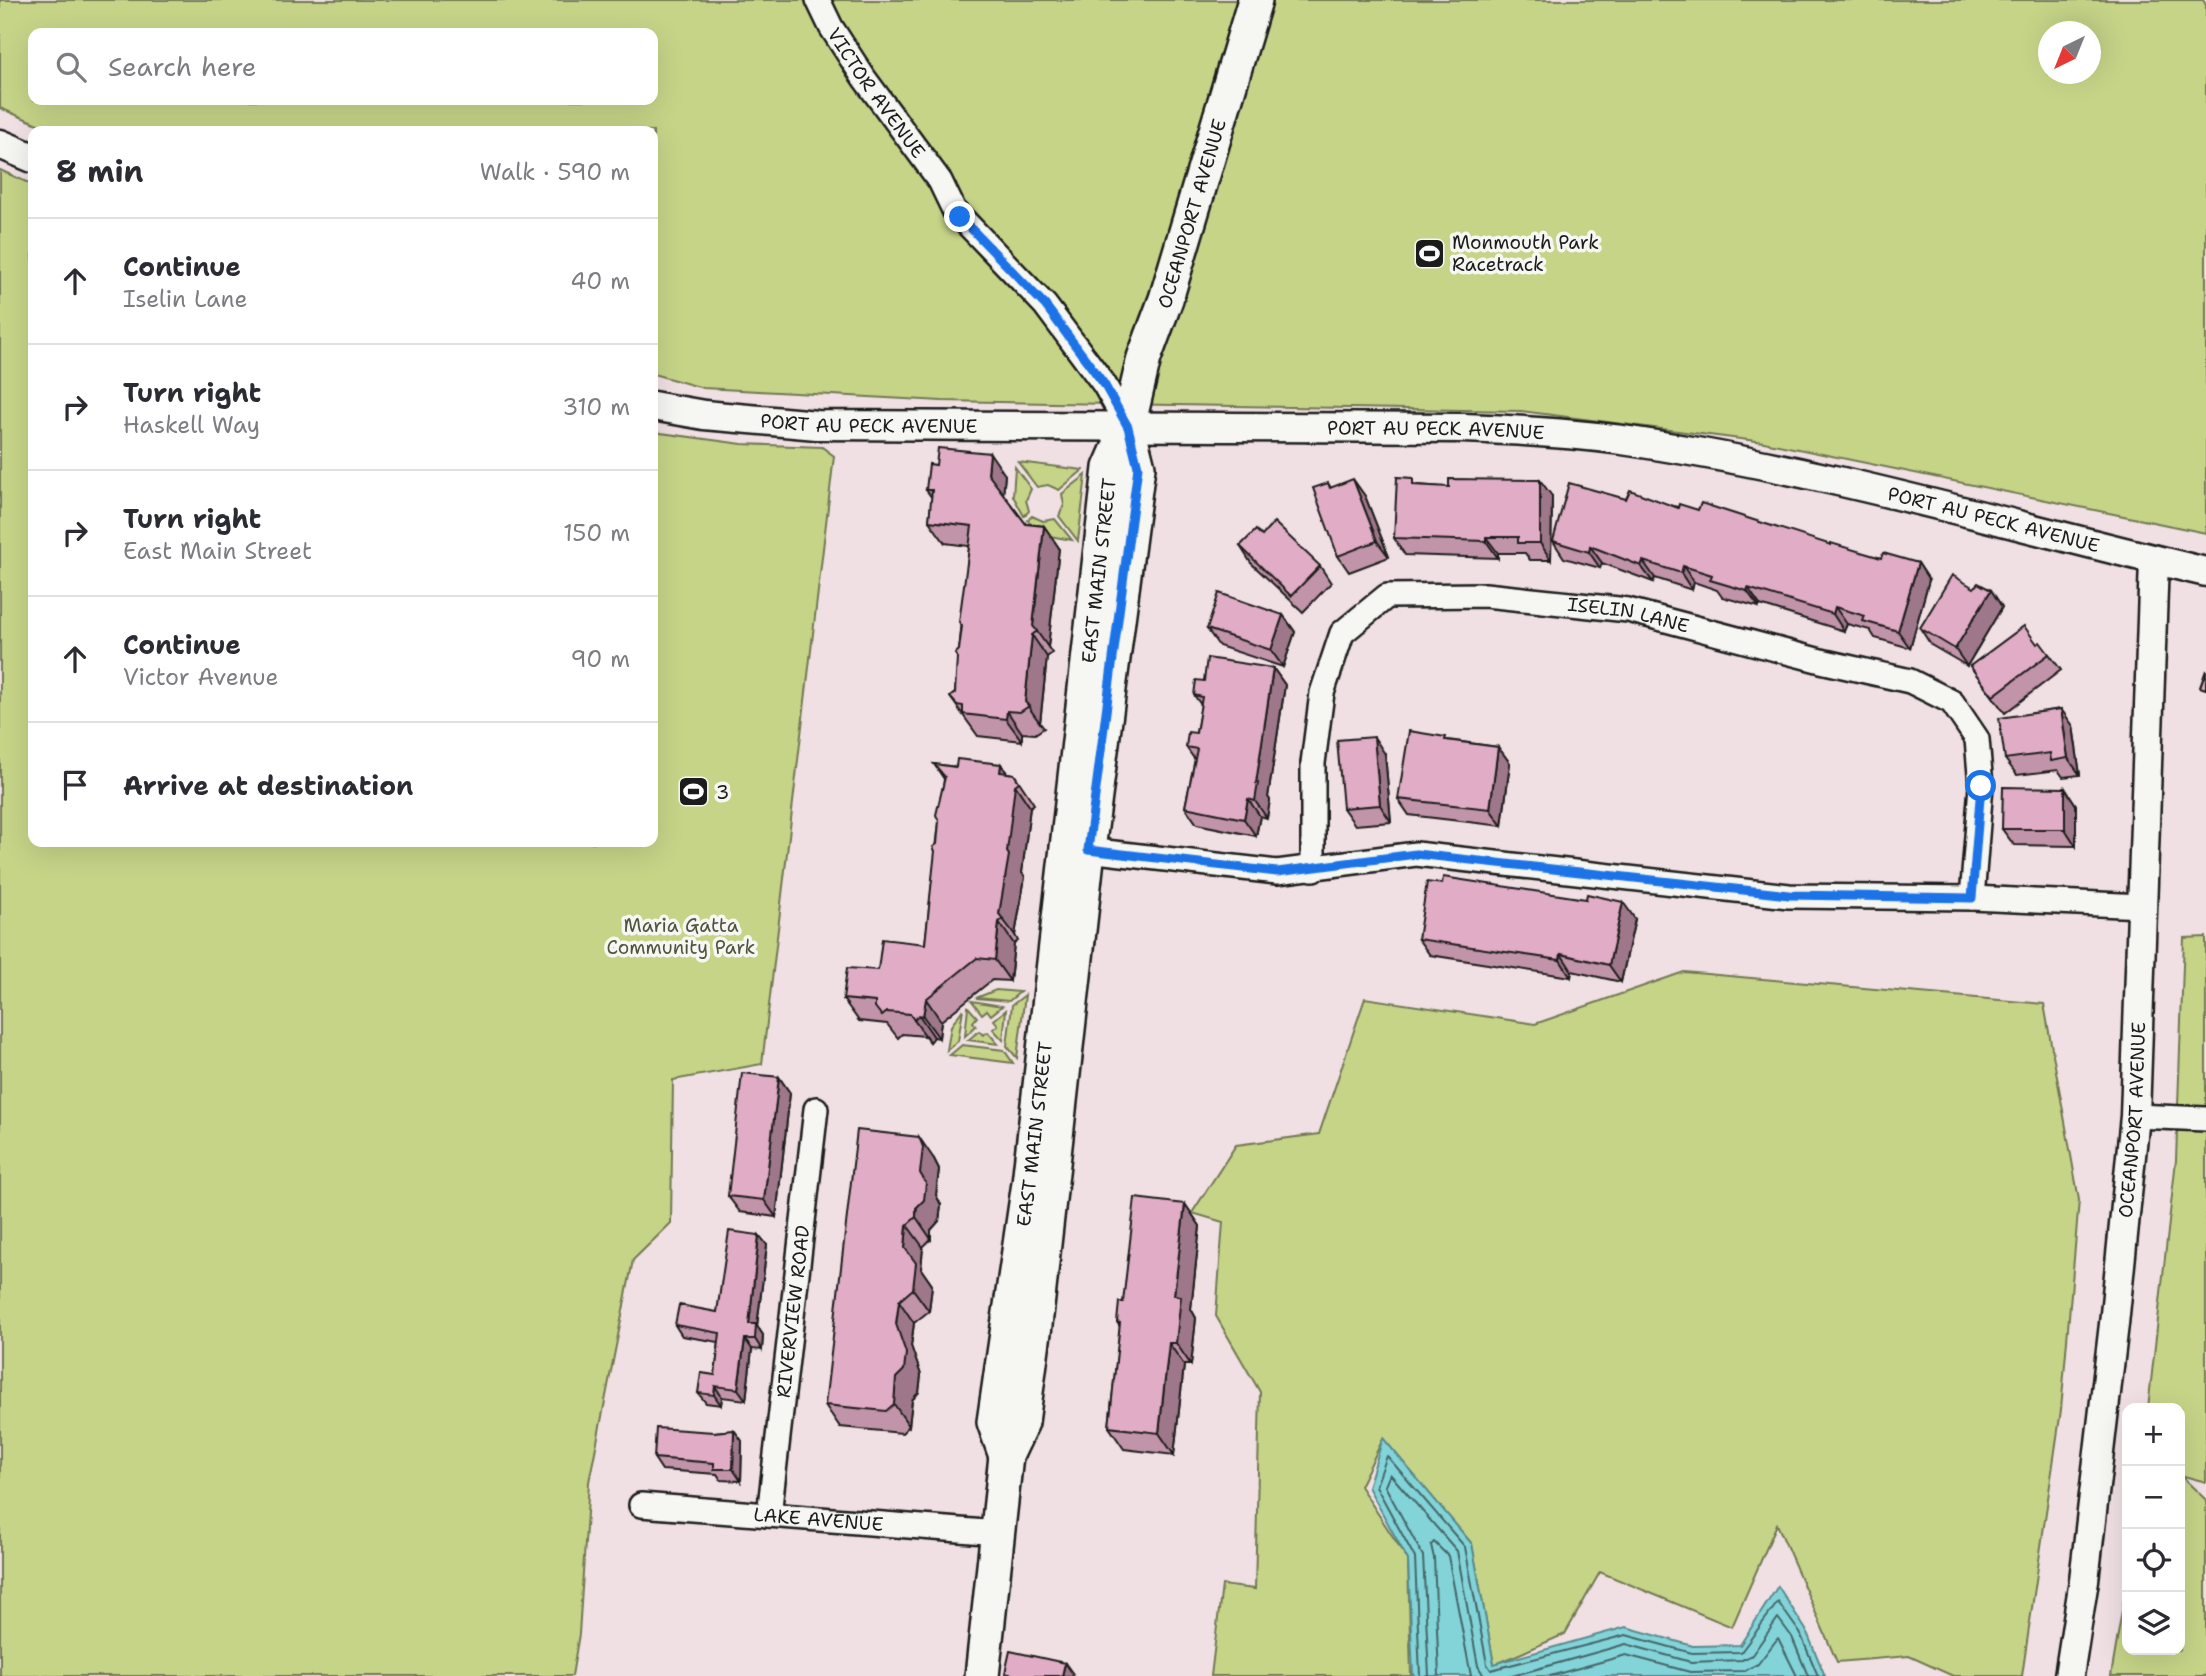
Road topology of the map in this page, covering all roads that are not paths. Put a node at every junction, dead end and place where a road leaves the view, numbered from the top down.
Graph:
1 (818, 0) edge
2 (1255, 0) edge
3 (0, 144) edge
4 (28, 156) edge
5 (658, 407) edge
6 (1128, 427) junction
7 (2154, 560) junction
8 (2206, 572) edge
9 (1088, 850) junction
10 (1314, 869) junction
11 (1972, 898) junction
12 (2142, 906) junction
13 (816, 1109) dead end
14 (2135, 1116) junction
15 (2206, 1119) edge
16 (1006, 1456) junction
17 (640, 1505) dead end
18 (769, 1515) junction
19 (998, 1533) junction
20 (982, 1676) edge
21 (2069, 1676) edge

1 - 6 street, VICTOR AVENUE
2 - 6 main road, OCEANPORT AVENUE
3 - 4 street
5 - 6 street, PORT AU PECK AVENUE
6 - 7 street, PORT AU PECK AVENUE
6 - 9 main road, EAST MAIN STREET
6 - 16 main road, EAST MAIN STREET
7 - 8 street, PORT AU PECK AVENUE
7 - 12 street, OCEANPORT AVENUE
9 - 10 street
9 - 16 main road, EAST MAIN STREET
10 - 11 street
10 - 11 street, ISELIN LANE
11 - 12 street
12 - 14 street, OCEANPORT AVENUE
13 - 18 street, RIVERVIEW ROAD
14 - 15 street
14 - 21 street, OCEANPORT AVENUE
16 - 19 main road, EAST MAIN STREET
17 - 18 street, LAKE AVENUE
18 - 19 street, LAKE AVENUE
19 - 20 main road, EAST MAIN STREET

